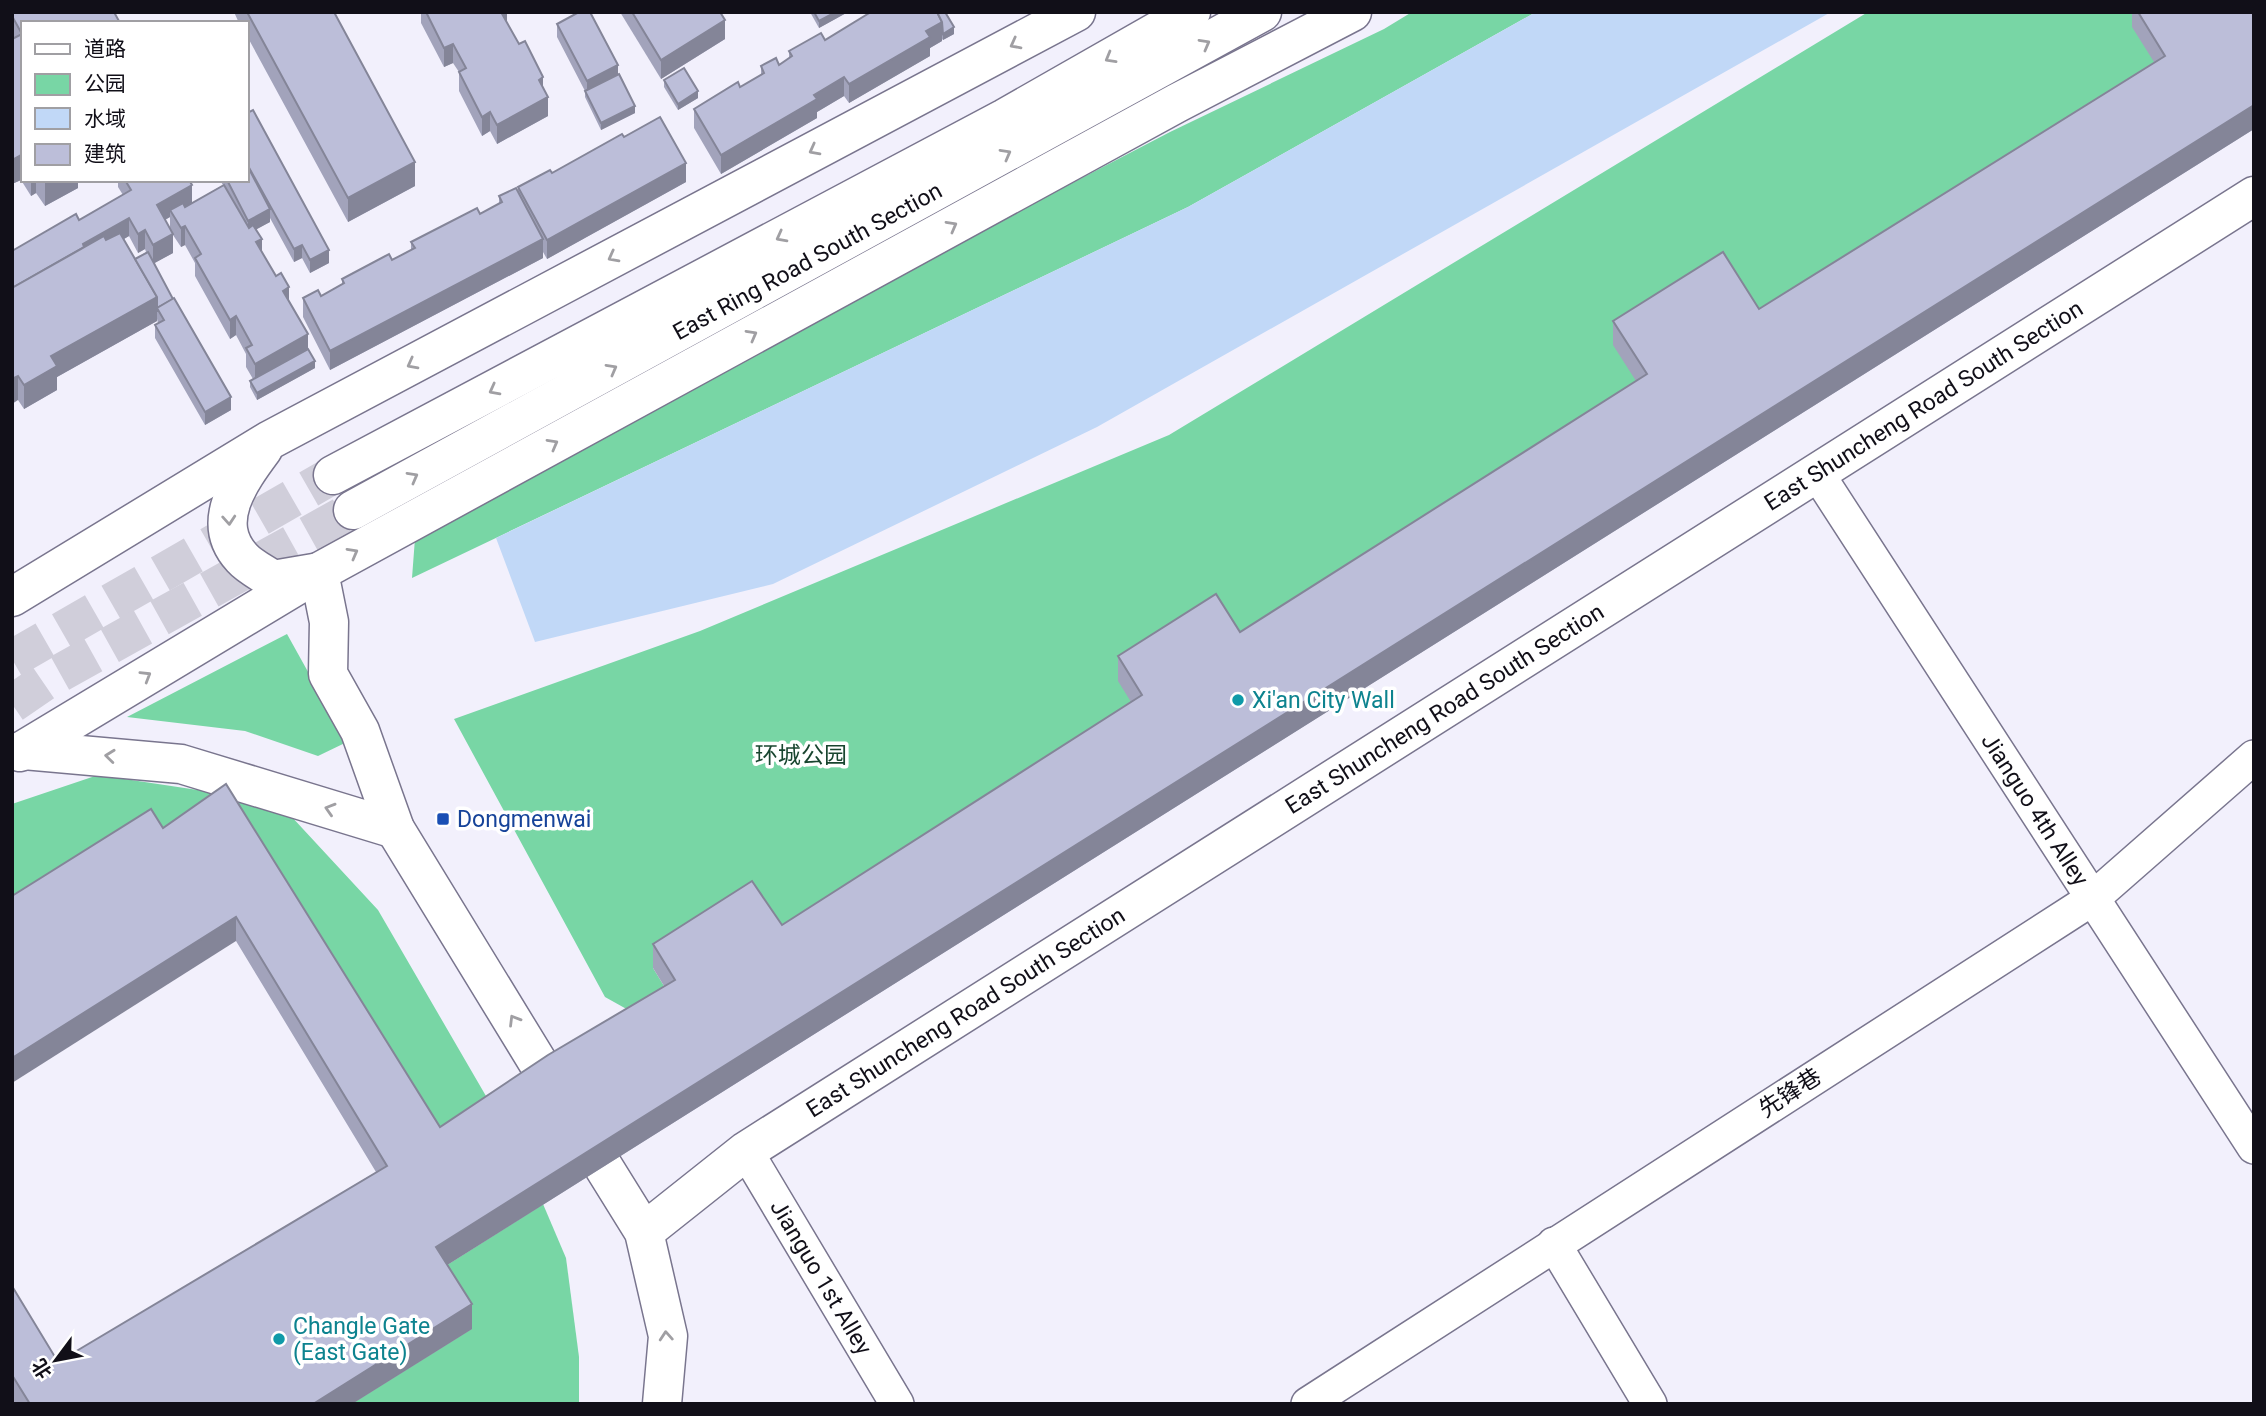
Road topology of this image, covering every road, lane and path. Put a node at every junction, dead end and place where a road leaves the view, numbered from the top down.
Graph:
1 (1076, 12) edge
2 (1191, 12) edge
3 (1262, 12) edge
4 (1352, 12) edge
5 (2254, 196) edge
6 (270, 440) junction
7 (1817, 473) junction
8 (333, 475) tunnel mouth
9 (353, 510) tunnel mouth
10 (319, 572) junction
11 (12, 597) edge
12 (16, 750) edge
13 (2254, 757) edge
14 (396, 829) junction
15 (2092, 899) junction
16 (548, 1079) edge
17 (2254, 1147) edge
18 (746, 1151) junction
19 (603, 1166) edge
20 (644, 1232) junction
21 (1554, 1244) junction
22 (662, 1404) edge
23 (897, 1404) edge
24 (1308, 1404) edge
25 (1650, 1404) edge

1 -> 6 main road
2 -> 8 main road, East Ring Road South Section
9 -> 3 main road, East Ring Road South Section
10 -> 4 main road
5 - 7 main road, East Shuncheng Road South Section
6 -> 10 main road
6 - 11 main road
7 - 15 street, Jianguo 4th Alley
7 - 18 main road, East Shuncheng Road South Section
12 -> 10 main road
10 - 14 main road
14 -> 12 main road
13 - 15 street, 先锋巷
16 -> 14 main road
15 - 17 street, Jianguo 4th Alley
15 - 21 street, 先锋巷
18 - 20 main road, East Shuncheng Road South Section
18 - 23 street, Jianguo 1st Alley
19 - 20 main road
22 -> 20 main road
21 - 24 street, 先锋巷
21 - 25 street

